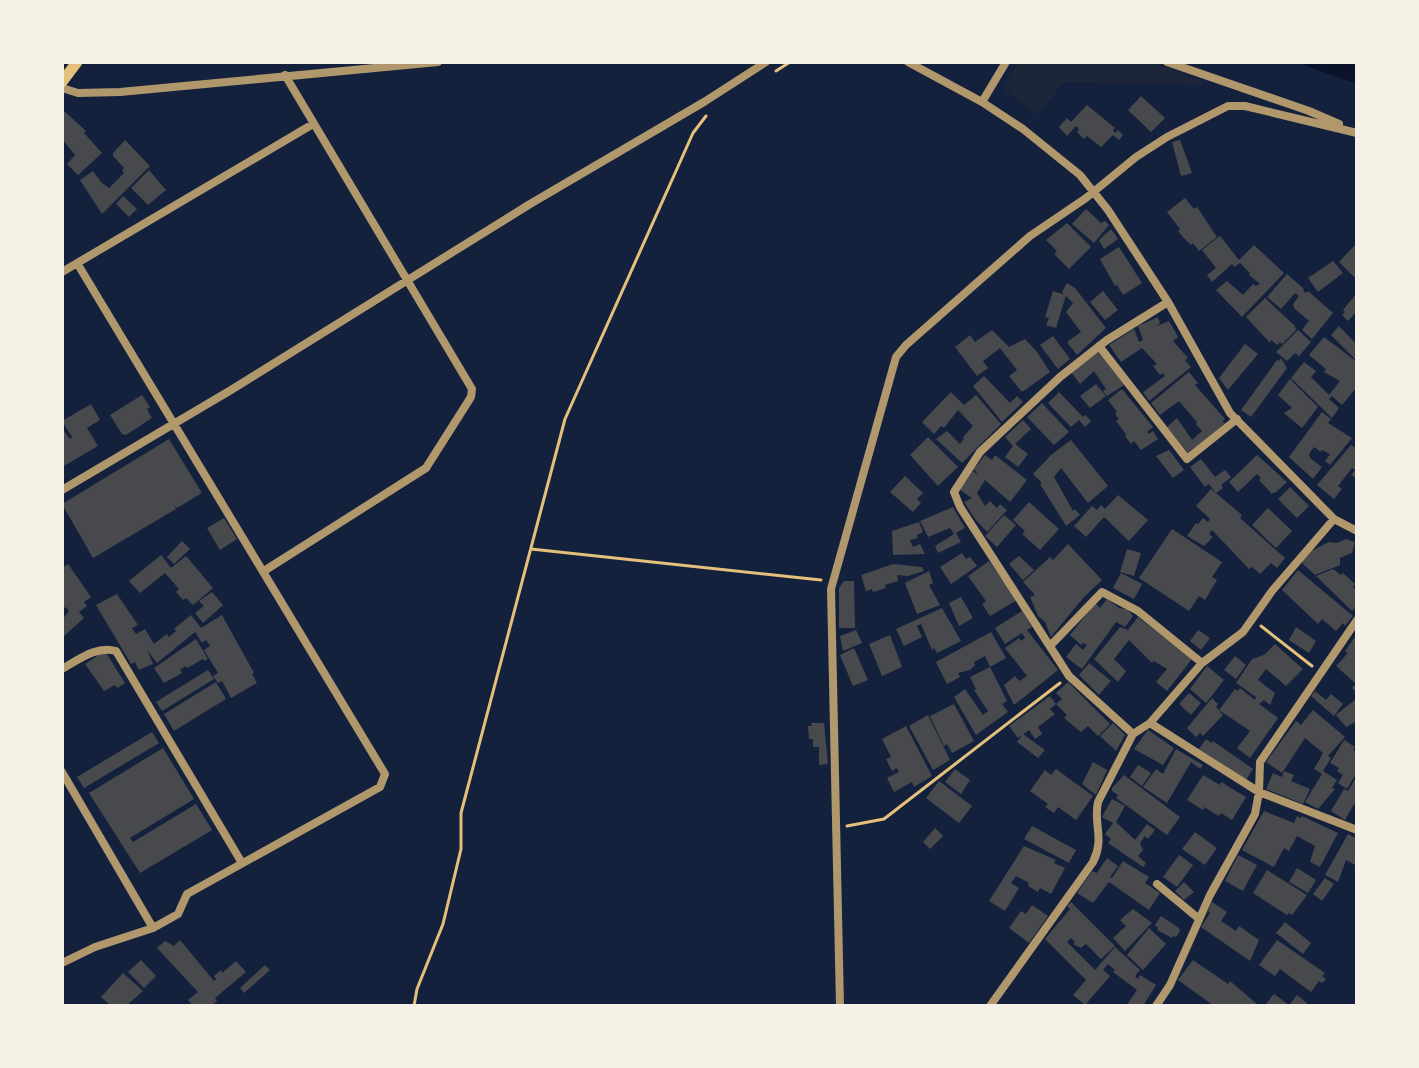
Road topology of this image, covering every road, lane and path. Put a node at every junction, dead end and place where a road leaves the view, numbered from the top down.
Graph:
1 (77, 62) edge
2 (438, 62) edge
3 (766, 62) edge
4 (790, 62) edge
5 (908, 62) edge
6 (1006, 62) edge
7 (1167, 62) edge
8 (285, 75) junction
9 (767, 76) dead end
10 (62, 82) edge
11 (62, 88) edge
12 (982, 102) junction
13 (708, 114) dead end
14 (313, 124) junction
15 (1357, 132) edge
16 (1093, 190) junction
17 (77, 263) junction
18 (62, 272) edge
19 (408, 281) junction
20 (1168, 302) junction
21 (1099, 346) junction
22 (1237, 419) junction
23 (174, 423) junction
24 (62, 490) edge
25 (1334, 519) junction
26 (1357, 531) edge
27 (531, 549) junction
28 (264, 571) junction
29 (833, 581) junction
30 (1252, 619) junction
31 (1357, 620) edge
32 (1050, 646) junction
33 (1202, 663) junction
34 (62, 669) edge
35 (1320, 673) junction
36 (1069, 676) junction
37 (1150, 723) junction
38 (1133, 734) junction
39 (62, 772) edge
40 (1259, 792) junction
41 (836, 827) junction
42 (1357, 830) edge
43 (242, 863) junction
44 (1157, 884) dead end
45 (1198, 918) junction
46 (153, 928) junction
47 (62, 963) edge
48 (414, 1006) edge
49 (840, 1006) edge
50 (990, 1006) edge
51 (1156, 1006) edge

1 - 10 main road
2 - 8 street
3 - 19 street
4 - 9 path
5 - 12 street
6 - 12 street
7 - 15 street
8 - 11 street
8 - 14 street
12 - 16 street
13 - 27 path
14 - 17 street
14 - 19 street
15 - 16 street
16 - 20 street
16 - 29 street
17 - 18 street
17 - 23 street
19 - 23 street
19 - 28 street
20 - 21 street
20 - 22 street
21 - 22 street
21 - 32 street
22 - 25 street
23 - 24 street
23 - 28 street
25 - 26 street
25 - 30 street
27 - 29 path
27 - 48 path
28 - 43 street
29 - 41 street
30 - 33 street
30 - 35 path
31 - 35 street
32 - 33 street
32 - 36 street
33 - 37 street
34 - 43 street
35 - 40 street
36 - 38 street
36 - 41 path
37 - 38 street
37 - 40 street
38 - 50 street
39 - 46 street
40 - 42 street
40 - 45 street
41 - 49 street
43 - 46 street
44 - 45 street
45 - 51 street
46 - 47 street

